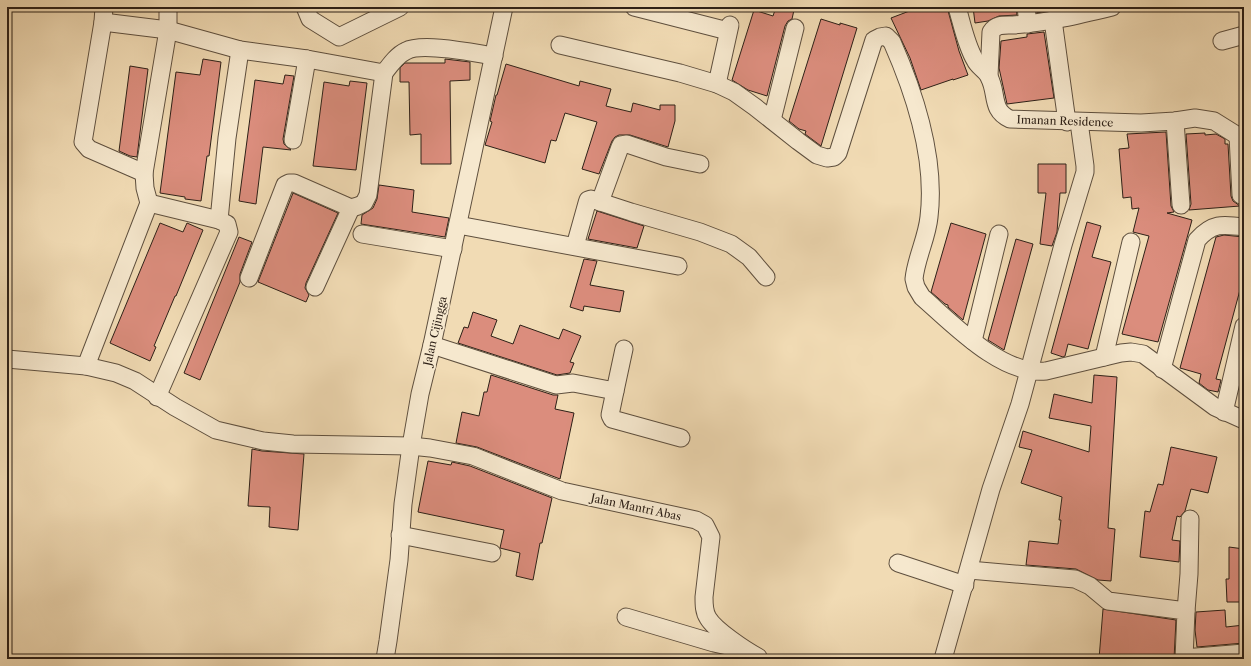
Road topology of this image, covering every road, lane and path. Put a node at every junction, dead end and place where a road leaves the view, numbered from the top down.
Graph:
1 (168, 7) edge
2 (305, 7) edge
3 (400, 7) edge
4 (504, 7) edge
5 (634, 7) edge
6 (957, 7) edge
7 (1026, 7) edge
8 (1112, 7) edge
9 (1090, 10) edge
10 (104, 15) edge
11 (1053, 20) junction
12 (1028, 24) junction
13 (795, 28) dead end
14 (168, 30) junction
15 (1244, 35) edge
16 (1222, 40) dead end
17 (560, 45) dead end
18 (240, 50) junction
19 (494, 56) junction
20 (307, 59) junction
21 (384, 73) junction
22 (989, 76) junction
23 (717, 84) junction
24 (772, 120) junction
25 (1073, 122) junction
26 (1175, 122) junction
27 (1241, 135) edge
28 (294, 140) dead end
29 (700, 164) dead end
30 (144, 173) junction
31 (1242, 196) dead end
32 (600, 202) junction
33 (149, 204) junction
34 (1181, 205) dead end
35 (351, 208) junction
36 (219, 220) junction
37 (458, 225) junction
38 (1244, 227) edge
39 (362, 234) dead end
40 (999, 234) dead end
41 (1131, 242) dead end
42 (575, 246) junction
43 (453, 249) junction
44 (678, 266) dead end
45 (766, 277) dead end
46 (249, 278) dead end
47 (315, 287) dead end
48 (1244, 326) edge
49 (973, 341) junction
50 (432, 345) junction
51 (624, 349) dead end
52 (1104, 357) junction
53 (7, 360) edge
54 (86, 366) junction
55 (1162, 369) junction
56 (1030, 371) junction
57 (615, 391) junction
58 (157, 397) junction
59 (1224, 412) junction
60 (1244, 420) edge
61 (681, 438) dead end
62 (411, 446) junction
63 (1190, 519) dead end
64 (400, 535) junction
65 (492, 553) dead end
66 (898, 563) dead end
67 (967, 577) junction
68 (1186, 611) junction
69 (626, 617) dead end
70 (1244, 653) edge
71 (758, 656) edge
72 (1184, 658) edge
73 (385, 659) edge
74 (943, 659) edge

1 - 14 street
2 - 3 street
4 - 19 street, Jalan Cijingga
5 - 23 street
6 - 22 street, Imanan Residence
7 - 12 street
8 - 9 street
9 - 11 street
10 - 14 street
10 - 30 street
11 - 12 street
11 - 25 street
12 - 22 street
13 - 24 street
14 - 18 street
14 - 30 street
15 - 16 street
17 - 23 street
18 - 20 street
18 - 36 street
19 - 21 street
19 - 37 street, Jalan Cijingga
20 - 21 street
20 - 28 street
21 - 35 street
22 - 25 street, Imanan Residence
23 - 24 street
24 - 49 street
25 - 26 street, Imanan Residence
25 - 56 street
26 - 27 street, Imanan Residence
26 - 34 street
27 - 31 street
29 - 32 street
30 - 33 street
32 - 42 street
32 - 45 street
33 - 36 street
33 - 54 street
35 - 46 street
35 - 47 street
36 - 58 street
37 - 42 street
37 - 43 street, Jalan Cijingga
38 - 55 street
39 - 43 street
40 - 49 street
41 - 52 street
42 - 44 street
43 - 50 street, Jalan Cijingga
48 - 59 street
49 - 56 street
50 - 57 street
50 - 62 street, Jalan Cijingga
51 - 57 street
52 - 55 street
52 - 56 street
53 - 54 street, Jalan Mantri Abas
54 - 58 street, Jalan Mantri Abas
55 - 59 street
56 - 67 street
57 - 61 street
58 - 62 street, Jalan Mantri Abas
59 - 60 street
62 - 64 street, Jalan Cijingga
62 - 71 street, Jalan Mantri Abas
63 - 68 street
64 - 65 street
64 - 73 street, Jalan Cijingga
66 - 67 street
67 - 68 street
67 - 74 street
68 - 72 street
69 - 71 street
70 - 72 street

